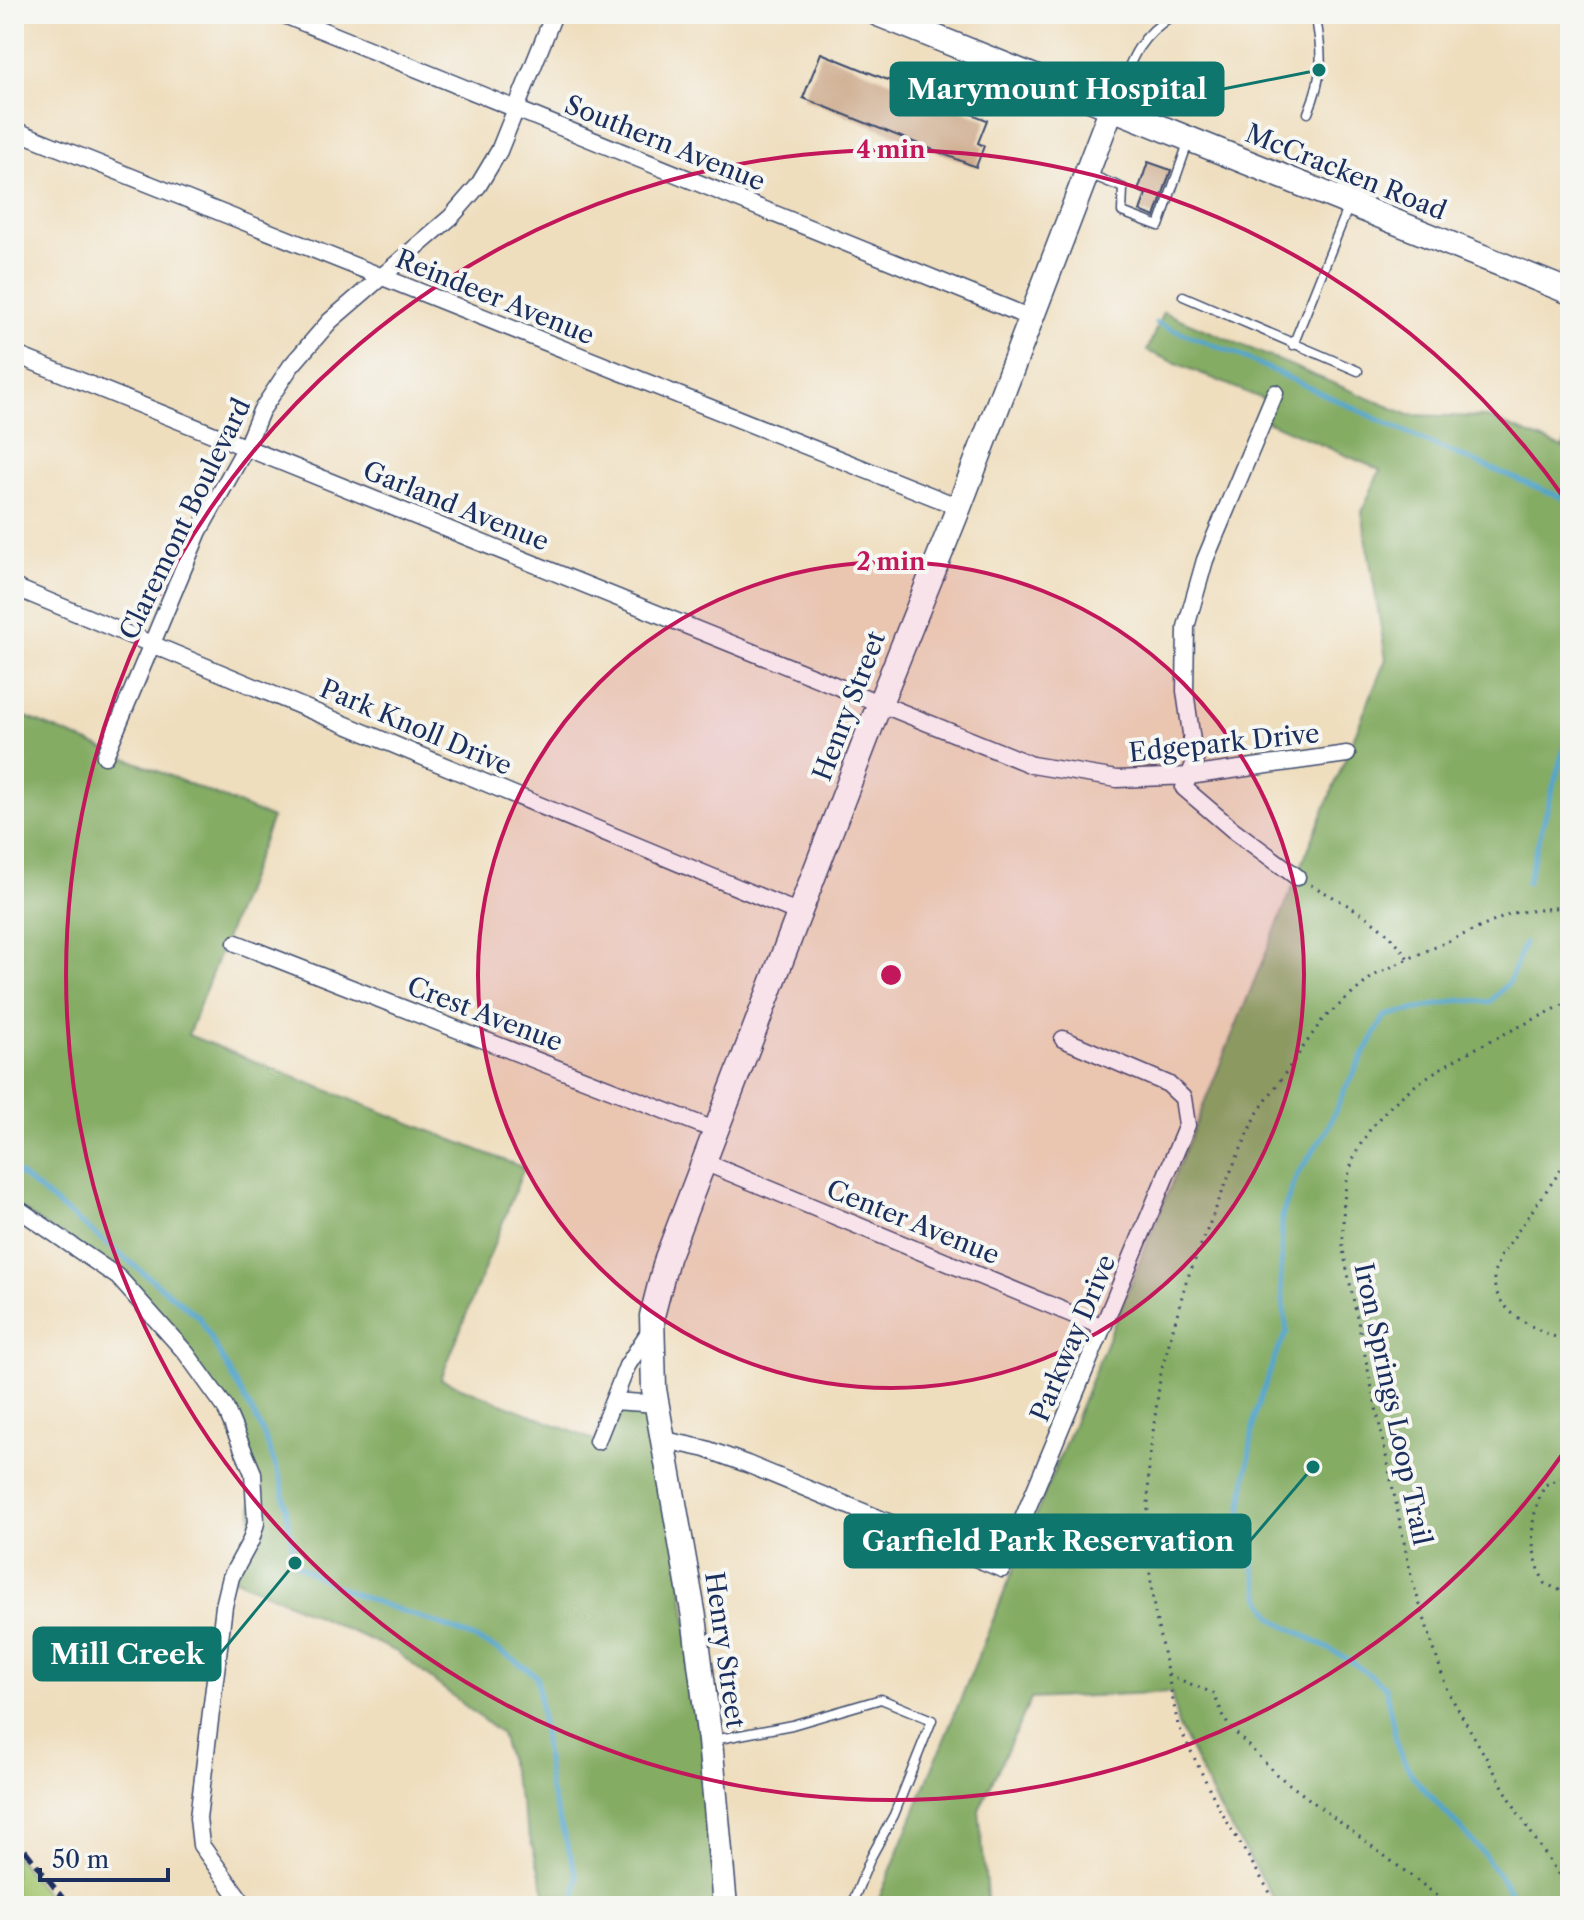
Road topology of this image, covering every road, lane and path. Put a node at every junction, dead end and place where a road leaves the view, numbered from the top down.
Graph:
1 (282, 14) edge
2 (554, 14) edge
3 (1175, 14) edge
4 (1315, 14) edge
5 (882, 15) edge
6 (1112, 107) junction
7 (516, 109) junction
8 (1308, 113) dead end
9 (14, 130) edge
10 (1189, 139) junction
11 (1087, 173) junction
12 (1350, 203) junction
13 (380, 277) junction
14 (1570, 292) edge
15 (1183, 296) dead end
16 (1031, 318) junction
17 (1293, 345) junction
18 (14, 354) edge
19 (1358, 371) dead end
20 (1275, 393) dead end
21 (246, 447) junction
22 (959, 507) junction
23 (14, 587) edge
24 (151, 642) junction
25 (880, 703) junction
26 (1347, 754) dead end
27 (105, 756) dead end
28 (1189, 776) junction
29 (1297, 877) joint
30 (1570, 906) edge
31 (799, 913) junction
32 (236, 943) dead end
33 (1408, 959) junction
34 (1570, 1001) edge
35 (1063, 1039) dead end
36 (717, 1131) junction
37 (1570, 1157) edge
38 (704, 1162) junction
39 (14, 1206) edge
40 (1103, 1327) junction
41 (652, 1328) junction
42 (1570, 1342) edge
43 (613, 1401) junction
44 (658, 1404) junction
45 (665, 1440) junction
46 (597, 1441) dead end
47 (1570, 1475) edge
48 (1570, 1595) edge
49 (1168, 1675) junction
50 (710, 1741) junction
51 (1570, 1892) edge
52 (245, 1906) edge
53 (725, 1906) edge
54 (851, 1906) edge
55 (1278, 1906) edge
56 (1451, 1906) edge

1 - 7 street, Southern Avenue
2 - 7 street, Claremont Boulevard
3 - 6 lane
4 - 8 lane
5 - 6 street, McCracken Road
6 - 10 street, McCracken Road
6 - 11 street, Henry Street
7 - 13 street, Claremont Boulevard
7 - 16 street, Southern Avenue
9 - 13 street, Reindeer Avenue
10 - 11 lane
10 - 12 street, McCracken Road
11 - 16 street, Henry Street
12 - 14 street, McCracken Road
12 - 17 lane
13 - 21 street, Claremont Boulevard
13 - 22 street, Reindeer Avenue
15 - 17 lane
16 - 22 street, Henry Street
17 - 19 lane
18 - 21 street, Garland Avenue
20 - 28 street
21 - 24 street, Claremont Boulevard
21 - 25 street, Garland Avenue
22 - 25 street, Henry Street
23 - 24 street, Park Knoll Drive
24 - 27 street, Claremont Boulevard
24 - 31 street, Park Knoll Drive
25 - 28 street, Edgepark Drive
25 - 31 street, Henry Street
26 - 28 street, Edgepark Drive
28 - 29 street
29 - 33 path
30 - 33 path
31 - 36 street, Henry Street
32 - 36 street, Crest Avenue
33 - 49 path
34 - 51 path, Iron Springs Loop Trail
35 - 40 street, Parkway Drive
36 - 38 street, Henry Street
37 - 42 path
38 - 40 street, Center Avenue
38 - 41 street, Henry Street
39 - 52 street
40 - 45 street, Parkway Drive
41 - 43 street, Henry Street
41 - 44 street, Henry Street
43 - 44 street
43 - 46 street, Henry Street
44 - 45 street, Henry Street
45 - 50 street, Henry Street
47 - 48 path
49 - 55 path
49 - 56 path
50 - 53 street, Henry Street
50 - 54 lane

